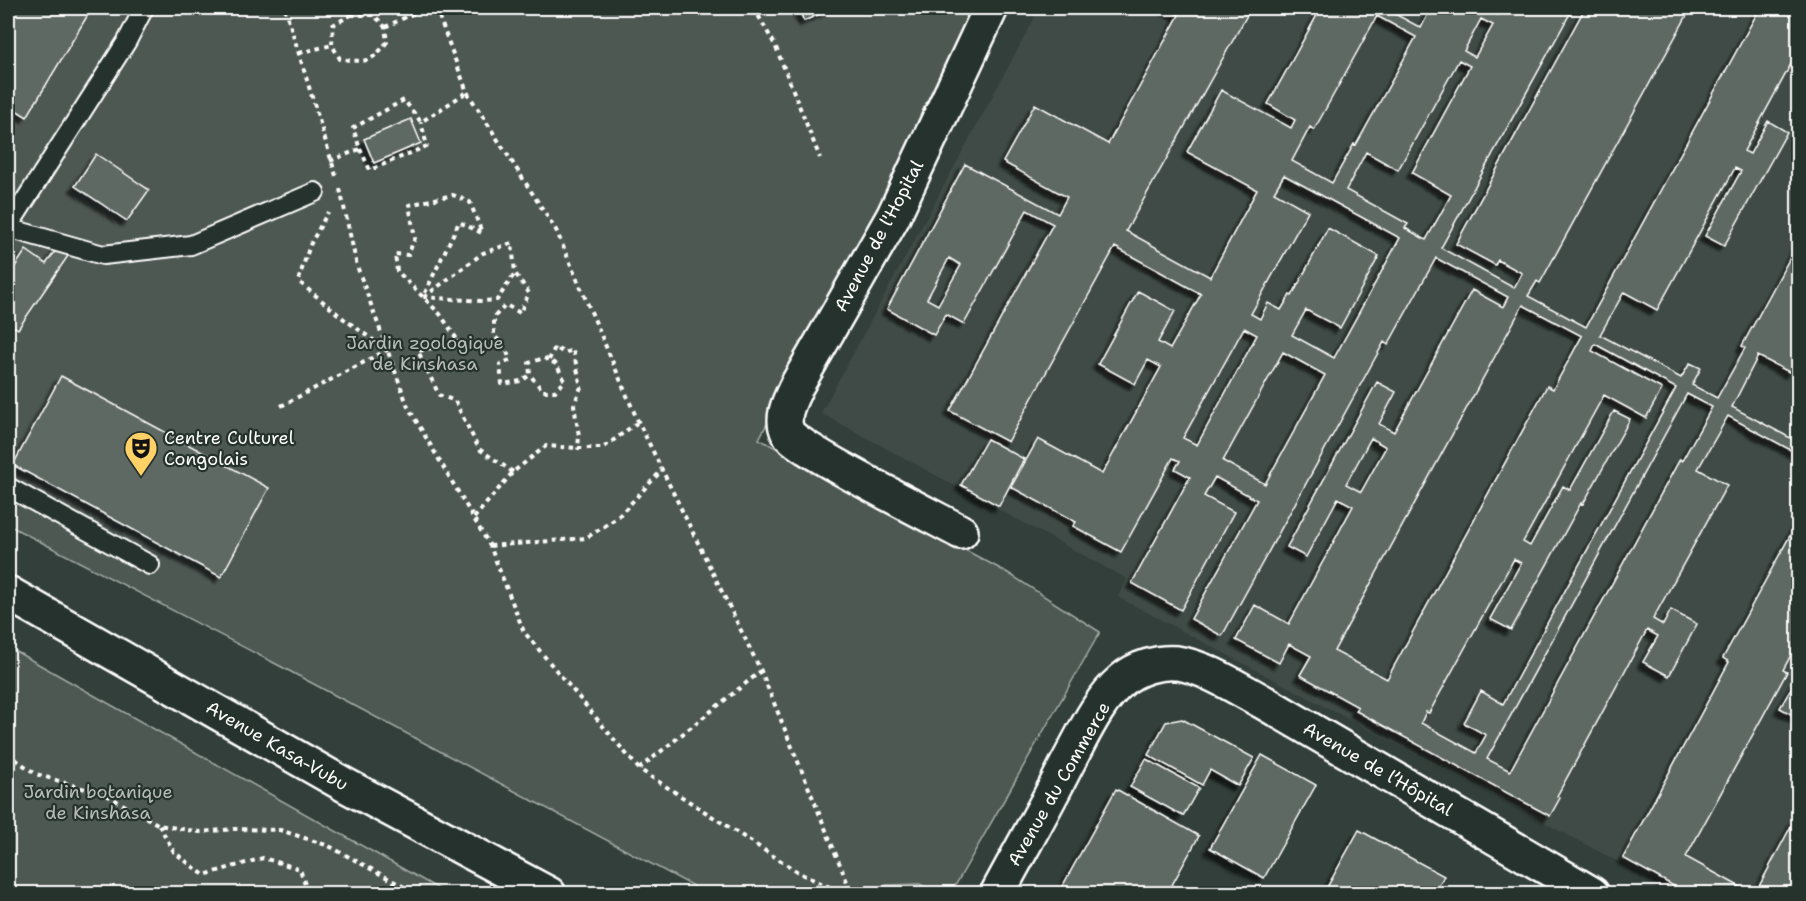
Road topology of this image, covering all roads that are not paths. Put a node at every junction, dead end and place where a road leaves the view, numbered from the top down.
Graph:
1 (144, 8) edge
2 (991, 8) edge
3 (315, 192) road end
4 (8, 227) edge
5 (8, 488) edge
6 (961, 532) dead end
7 (150, 565) dead end
8 (8, 593) edge
9 (1158, 664) joint
10 (1559, 885) edge
11 (549, 894) edge
12 (997, 894) edge
13 (1592, 894) edge

1 - 4 lane
2 - 6 street, Avenue de l'Hopital
3 - 4 lane
5 - 7 lane
8 - 11 street, Avenue Kasa-Vubu
9 - 10 street, Avenue de l’Hôpital
9 - 12 street, Avenue du Commerce
10 - 13 street, Avenue de l’Hôpital

